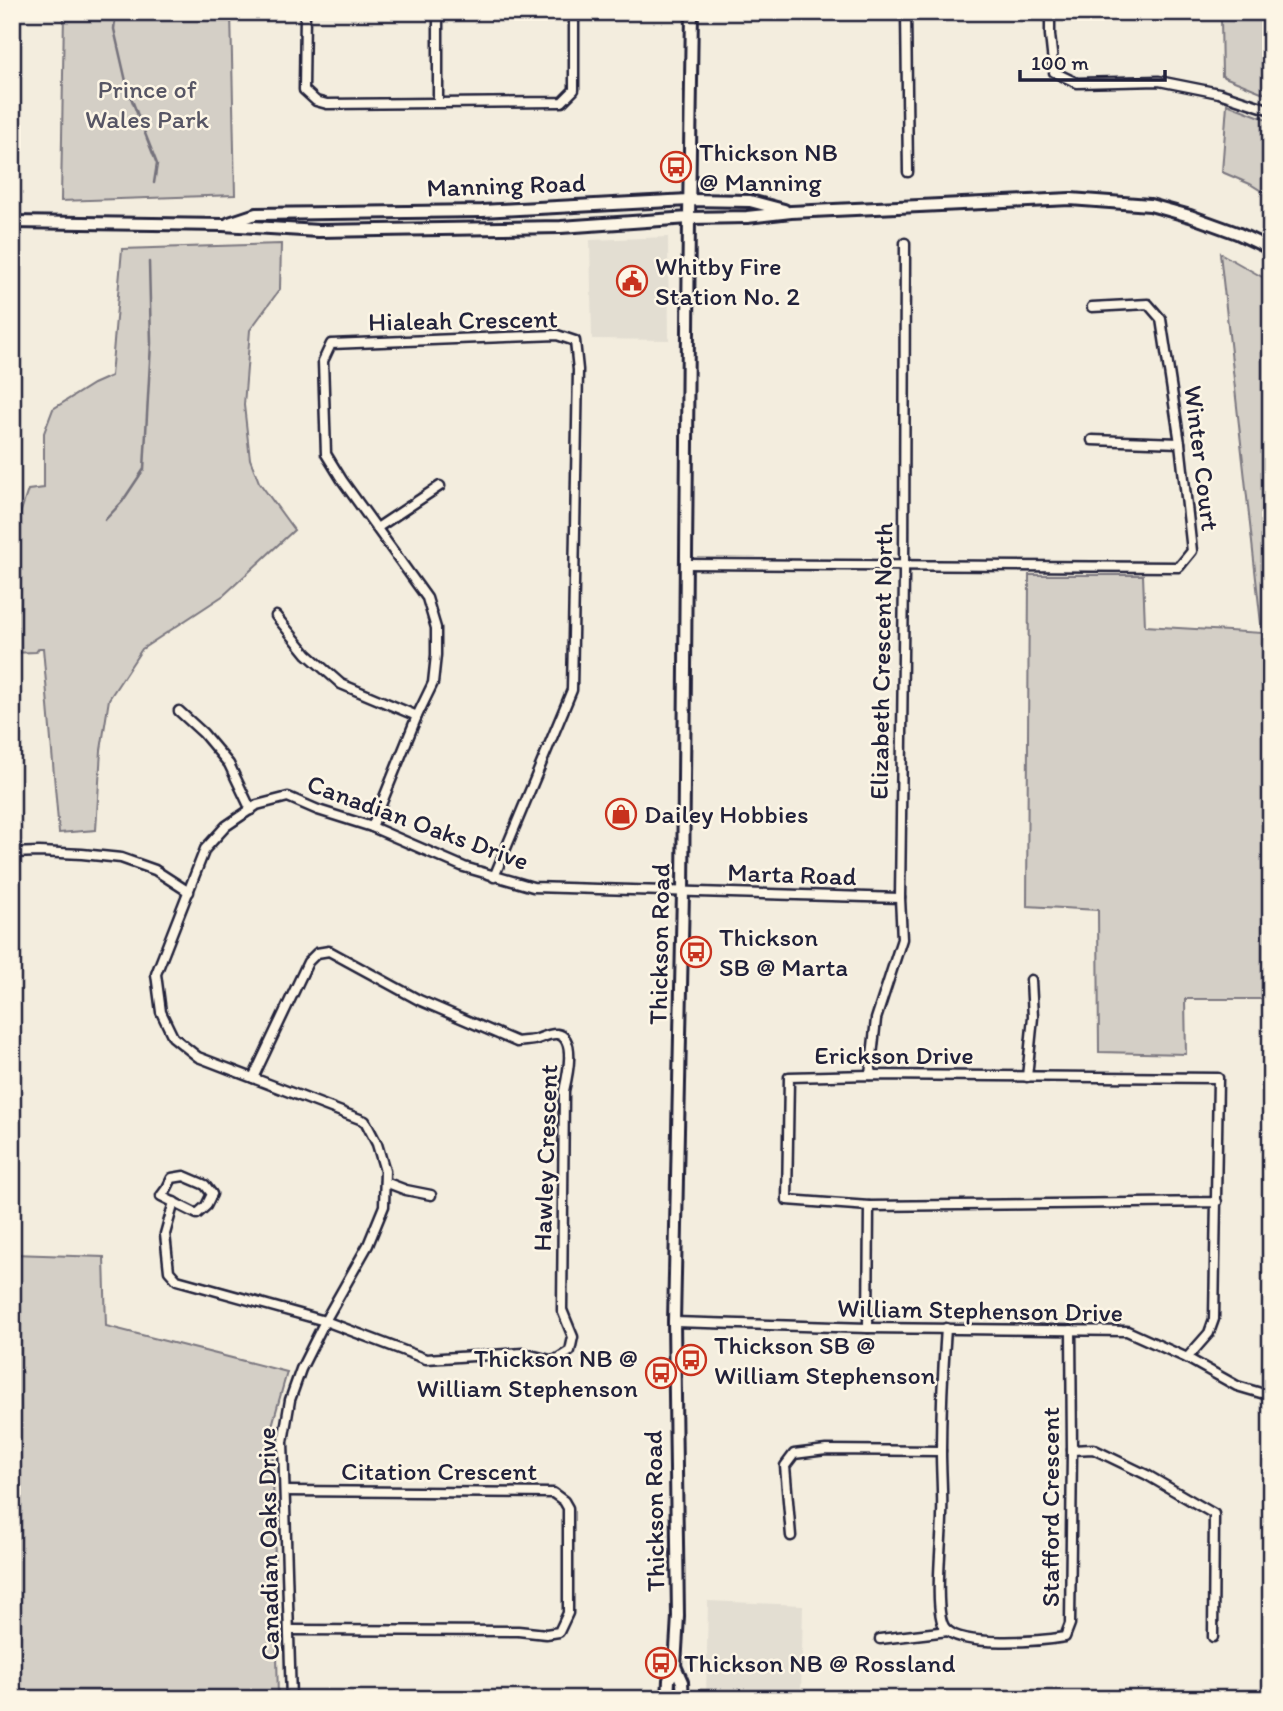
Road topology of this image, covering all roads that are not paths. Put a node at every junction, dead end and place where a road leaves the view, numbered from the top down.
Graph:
1 (305, 12) edge
2 (438, 12) edge
3 (574, 12) edge
4 (692, 12) edge
5 (906, 12) edge
6 (1051, 12) edge
7 (438, 102) junction
8 (1271, 110) edge
9 (908, 172) dead end
10 (689, 200) junction
11 (791, 212) junction
12 (689, 218) junction
13 (12, 222) edge
14 (223, 225) junction
15 (905, 243) dead end
16 (1271, 249) edge
17 (1092, 307) dead end
18 (1092, 440) dead end
19 (1180, 443) junction
20 (440, 486) dead end
21 (377, 528) junction
22 (686, 564) junction
23 (904, 566) junction
24 (276, 616) dead end
25 (179, 711) dead end
26 (417, 716) junction
27 (251, 810) junction
28 (372, 827) junction
29 (12, 853) edge
30 (494, 877) junction
31 (189, 892) junction
32 (683, 892) junction
33 (900, 898) junction
34 (1031, 980) dead end
35 (870, 1075) junction
36 (1027, 1077) junction
37 (253, 1079) junction
38 (385, 1182) junction
39 (431, 1195) dead end
40 (174, 1202) junction
41 (1217, 1202) junction
42 (869, 1206) junction
43 (325, 1321) junction
44 (674, 1322) junction
45 (867, 1328) junction
46 (946, 1328) junction
47 (1071, 1330) junction
48 (1186, 1358) junction
49 (1271, 1396) edge
50 (1072, 1450) junction
51 (941, 1451) junction
52 (285, 1491) junction
53 (791, 1536) dead end
54 (290, 1630) junction
55 (948, 1631) junction
56 (1213, 1637) dead end
57 (880, 1639) dead end
58 (675, 1666) junction
59 (291, 1699) edge
60 (668, 1699) edge
61 (683, 1699) edge

1 - 7 street
2 - 7 street
3 - 7 street
4 - 10 main road, Thickson Road
5 - 9 street
6 - 8 street
10 - 11 main road, Manning Road
10 - 12 main road, Thickson Road
10 - 14 main road, Manning Road
11 - 12 main road, Manning Road
11 - 16 main road, Manning Road
12 - 14 main road, Manning Road
12 - 22 main road, Thickson Road
13 - 14 main road, Manning Road
15 - 23 street, Elizabeth Crescent North
17 - 19 street, Winter Court
18 - 19 street
19 - 23 street, Winter Court
20 - 21 street
21 - 26 street, Hialeah Crescent
21 - 30 street, Hialeah Crescent
22 - 23 street
22 - 32 main road, Thickson Road
23 - 33 street, Elizabeth Crescent North
24 - 26 street
25 - 27 street
26 - 28 street, Hialeah Crescent
27 - 28 street, Canadian Oaks Drive
27 - 31 street, Canadian Oaks Drive
28 - 30 street, Canadian Oaks Drive
29 - 31 street
30 - 32 street, Canadian Oaks Drive
31 - 37 street, Canadian Oaks Drive
32 - 33 street, Marta Road
32 - 44 main road, Thickson Road
33 - 35 street, Elizabeth Crescent North
34 - 36 street
35 - 36 street, Erickson Drive
35 - 42 street, Erickson Drive
36 - 41 street, Erickson Drive
37 - 38 street, Canadian Oaks Drive
37 - 43 street, Hawley Crescent
38 - 39 street
38 - 43 street, Canadian Oaks Drive
40 - 40 street
40 - 43 street
41 - 42 street, Erickson Drive
41 - 48 street, Erickson Drive
42 - 45 street
43 - 52 street, Canadian Oaks Drive
44 - 45 street, William Stephenson Drive
44 - 58 main road, Thickson Road
45 - 46 street, William Stephenson Drive
46 - 47 street, William Stephenson Drive
46 - 51 street
47 - 48 street, William Stephenson Drive
47 - 50 street, Stafford Crescent
48 - 49 street, William Stephenson Drive
50 - 55 street, Stafford Crescent
50 - 56 street
51 - 53 street
51 - 55 street
52 - 54 street, Canadian Oaks Drive
52 - 54 street, Citation Crescent
54 - 59 street, Canadian Oaks Drive
55 - 57 street
58 - 60 main road, Thickson Road
58 - 61 main road, Thickson Road

